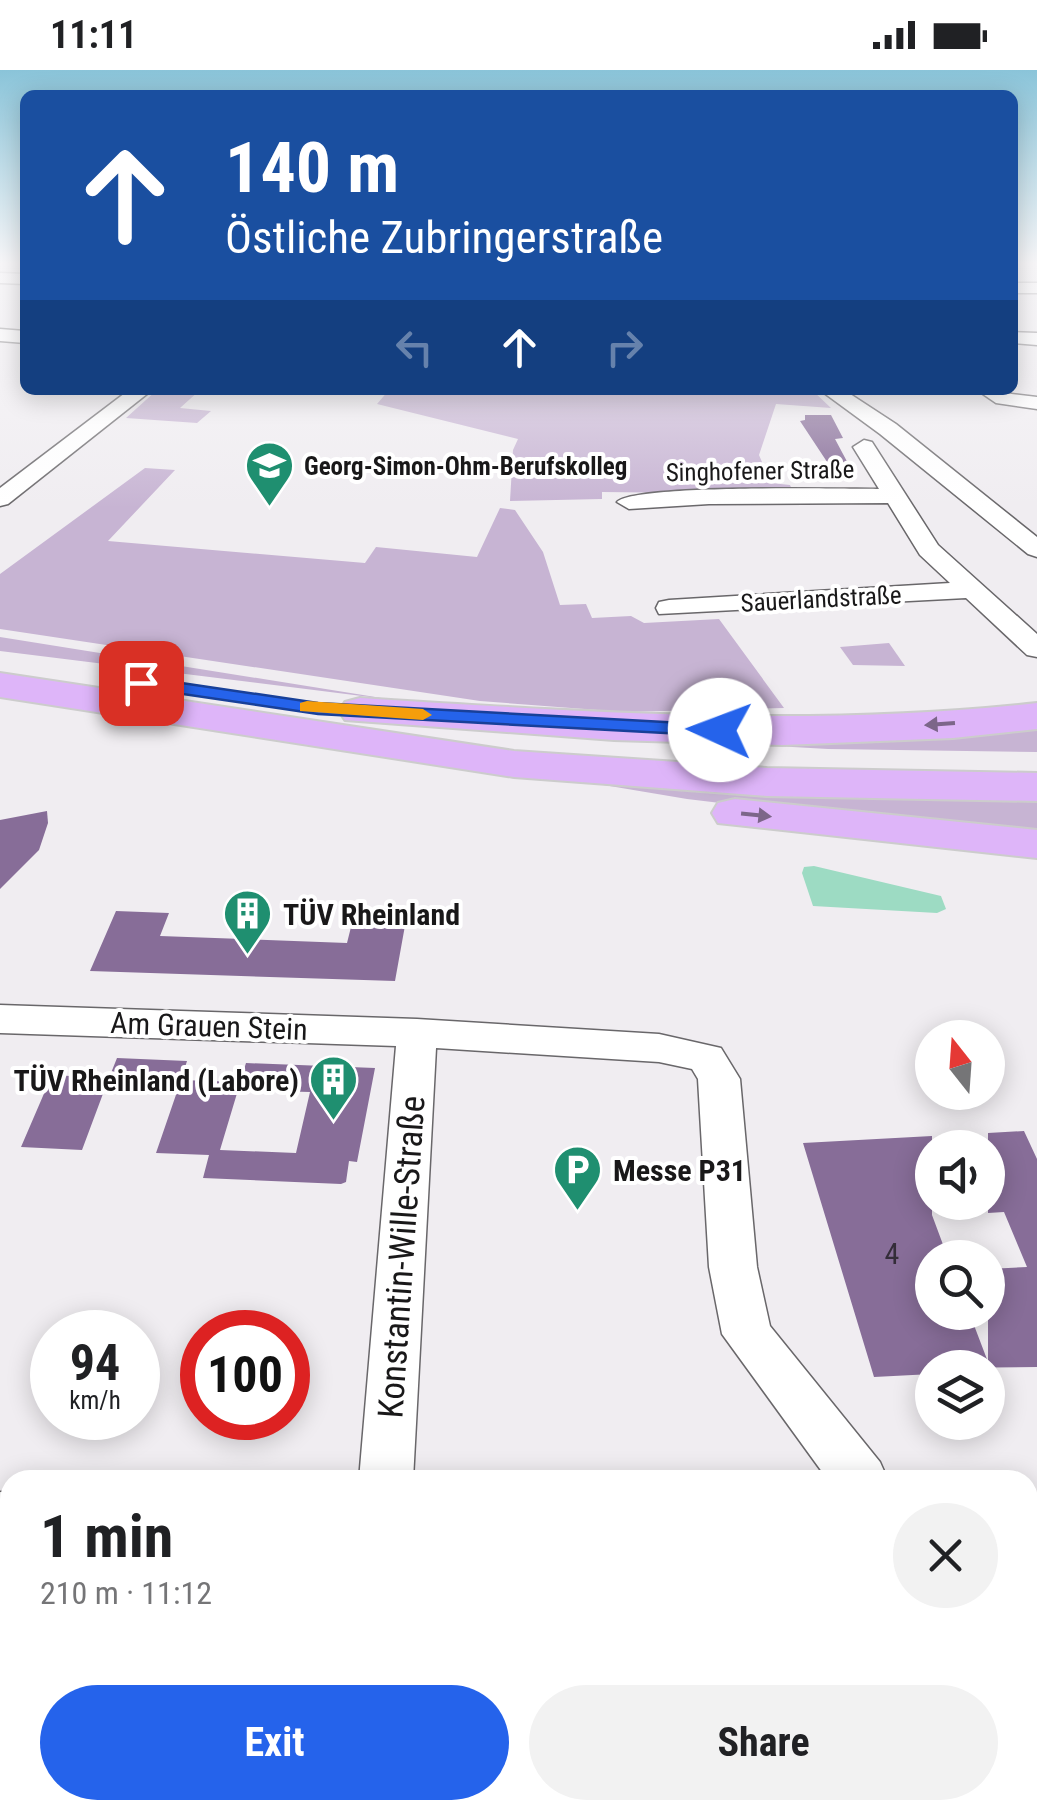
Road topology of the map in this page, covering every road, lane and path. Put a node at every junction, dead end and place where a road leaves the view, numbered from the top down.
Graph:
1 (135, 395) edge
2 (838, 395) edge
3 (996, 395) edge
4 (1037, 403) edge
5 (864, 447) dead end
6 (0, 498) edge
7 (629, 502) dead end
8 (889, 502) junction
9 (988, 510) junction
10 (1037, 549) edge
11 (972, 590) junction
12 (669, 608) dead end
13 (1037, 649) edge
14 (0, 662) edge
15 (0, 685) edge
16 (318, 708) junction
17 (1036, 717) edge
18 (456, 756) junction
19 (1037, 762) edge
20 (1037, 788) edge
21 (1037, 844) edge
22 (0, 1020) edge
23 (417, 1033) junction
24 (387, 1470) edge
25 (852, 1470) edge

1 - 6 street
2 - 9 street
3 - 4 street
5 - 8 street
7 - 8 street, Singhofener Straße
8 - 9 street, Singhofener Straße
8 - 11 street
9 - 10 street
11 - 12 street, Sauerlandstraße
11 - 13 street
14 - 16 highway
15 - 18 highway
17 -> 16 highway
16 - 19 highway
18 - 20 highway
18 -> 21 highway
22 - 23 street, Am Grauen Stein
23 - 24 street, Konstantin-Wille-Straße
23 - 25 street, Am Grauen Stein

